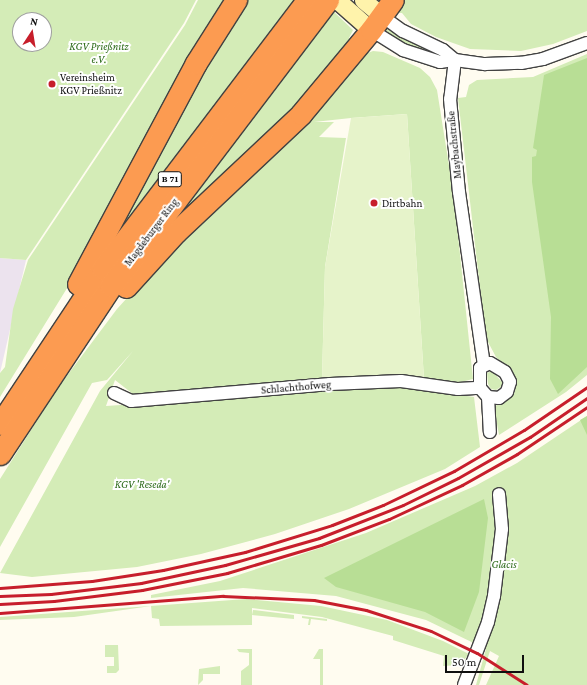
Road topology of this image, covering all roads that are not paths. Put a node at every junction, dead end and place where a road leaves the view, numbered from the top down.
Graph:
1 (236, 0) edge
2 (328, 0) edge
3 (337, 0) edge
4 (363, 0) edge
5 (305, 11) edge
6 (382, 16) edge
7 (587, 43) edge
8 (455, 60) junction
9 (92, 313) junction
10 (47, 349) junction
11 (484, 365) junction
12 (480, 388) junction
13 (114, 393) dead end
14 (488, 397) junction
15 (0, 424) edge
16 (490, 432) dead end
17 (0, 454) edge
18 (499, 494) dead end
19 (464, 685) edge

1 - 10 highway
2 - 5 highway, Magdeburger Ring / B 71
3 - 6 main road
4 - 6 main road
5 - 9 highway, Magdeburger Ring / B 71
5 - 10 highway, Magdeburger Ring / B 71
6 - 8 street
6 - 8 street
6 - 9 highway
7 - 8 street
8 - 11 street, Maybachstraße
9 - 17 highway, Magdeburger Ring / B 71
10 - 15 highway, Magdeburger Ring / B 71
11 - 12 street, Maybachstraße
11 - 14 street
12 - 13 street, Schlachthofweg
12 - 14 street
14 - 16 street
18 - 19 street

